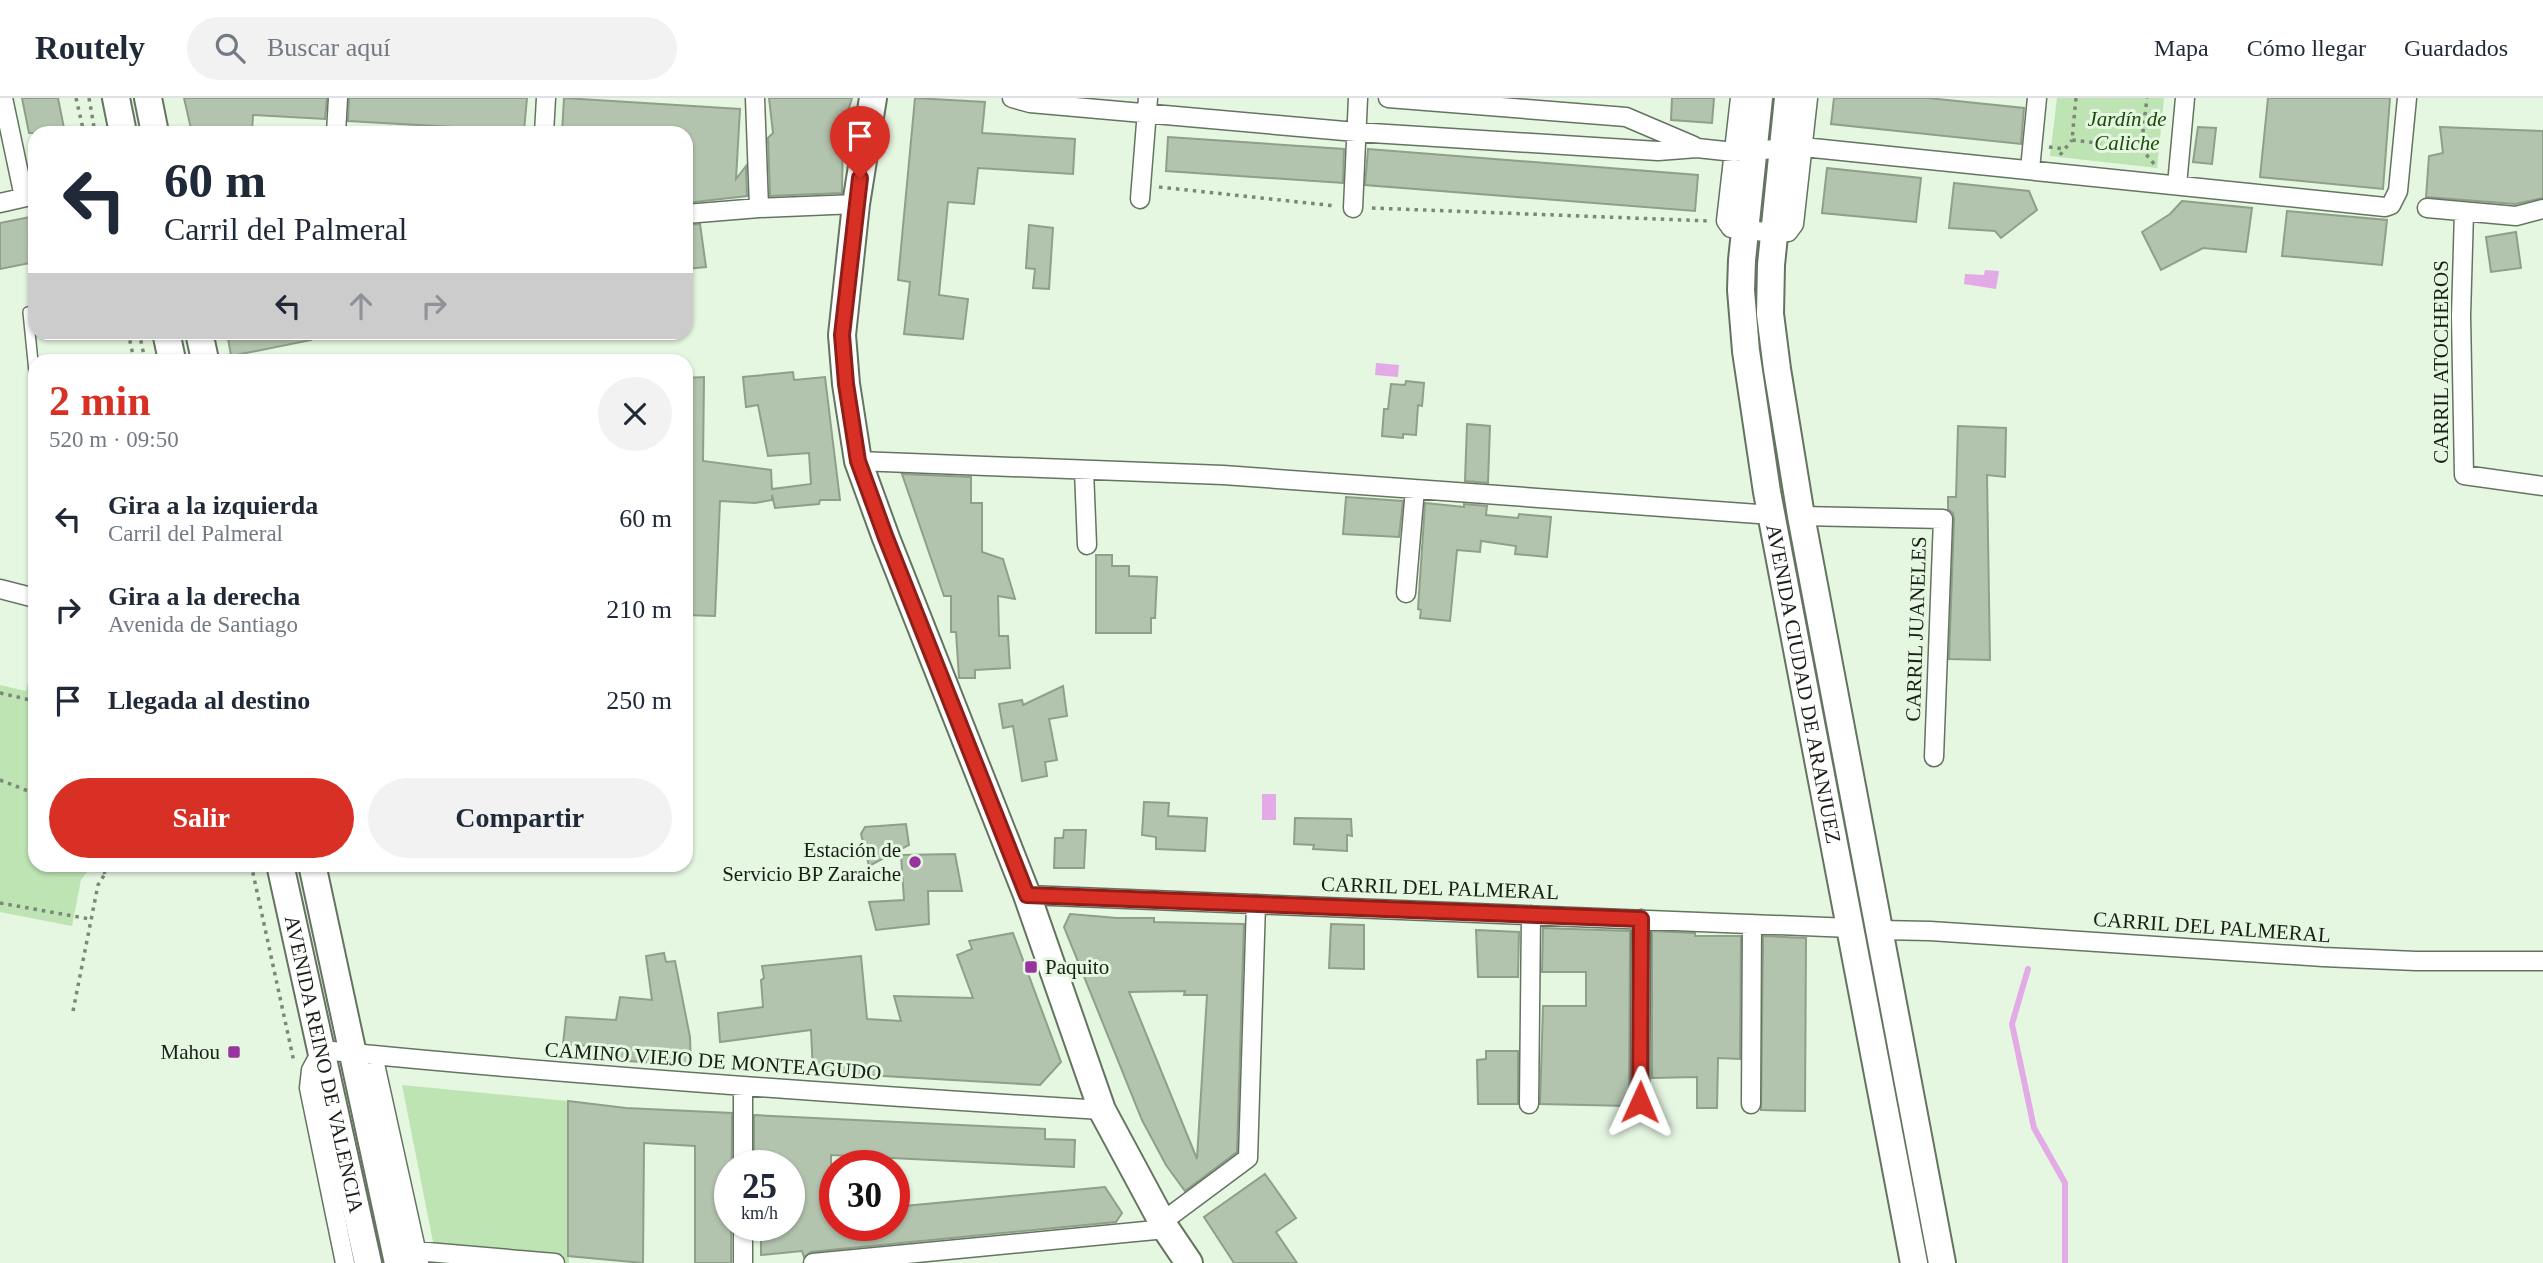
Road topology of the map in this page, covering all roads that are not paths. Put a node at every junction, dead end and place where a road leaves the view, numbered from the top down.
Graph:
1 (3, 98) edge
2 (116, 98) edge
3 (148, 98) edge
4 (338, 98) edge
5 (546, 98) edge
6 (755, 98) edge
7 (873, 98) edge
8 (1013, 98) edge
9 (1358, 98) edge
10 (1388, 98) edge
11 (1740, 98) edge
12 (1759, 98) edge
13 (1788, 98) edge
14 (1808, 98) edge
15 (2037, 98) edge
16 (2185, 98) edge
17 (2407, 98) edge
18 (1148, 106) edge
19 (122, 126) edge
20 (154, 126) edge
21 (336, 126) edge
22 (544, 126) edge
23 (1356, 132) junction
24 (1697, 148) junction
25 (1793, 148) junction
26 (1744, 151) junction
27 (2030, 169) junction
28 (2178, 177) junction
29 (28, 192) edge
30 (1141, 192) road end
31 (28, 196) edge
32 (0, 203) edge
33 (856, 204) junction
34 (759, 208) junction
35 (1353, 208) road end
36 (2427, 208) dead end
37 (2543, 209) edge
38 (2464, 212) junction
39 (693, 213) edge
40 (1736, 226) junction
41 (1774, 233) junction
42 (858, 461) junction
43 (1084, 470) junction
44 (2543, 486) edge
45 (1415, 489) junction
46 (1772, 515) junction
47 (1801, 516) junction
48 (1087, 545) dead end
49 (0, 589) edge
50 (1406, 593) dead end
51 (28, 596) edge
52 (1934, 757) dead end
53 (282, 872) edge
54 (314, 872) edge
55 (1027, 895) junction
56 (1256, 904) junction
57 (1531, 915) junction
58 (1641, 919) junction
59 (1752, 924) junction
60 (1851, 928) junction
61 (1879, 930) junction
62 (2543, 961) edge
63 (322, 1050) junction
64 (363, 1054) junction
65 (743, 1088) junction
66 (1640, 1102) dead end
67 (1529, 1104) dead end
68 (1751, 1104) dead end
69 (1102, 1110) junction
70 (743, 1150) edge
71 (1164, 1226) junction
72 (743, 1241) edge
73 (411, 1259) edge
74 (345, 1263) edge
75 (368, 1263) edge
76 (555, 1263) edge
77 (743, 1263) edge
78 (813, 1263) edge
79 (1189, 1263) edge
80 (1914, 1263) edge
81 (1942, 1263) edge

1 - 29 street
2 - 19 main road
3 - 20 main road
4 - 21 street
5 - 22 street
6 - 34 street
7 - 33 main road
8 - 18 street
9 - 23 street
10 - 24 street
11 - 26 street
12 - 26 main road, AVENIDA CIUDAD DE ARANJUEZ
13 - 25 main road, AVENIDA CIUDAD DE ARANJUEZ
14 - 25 street
15 - 27 street
16 - 28 street
17 - 28 street
18 - 23 street
18 - 30 street
23 - 24 street
23 - 35 street
24 - 26 street
25 - 26 street
25 - 27 street
25 - 41 main road, AVENIDA CIUDAD DE ARANJUEZ
26 - 40 main road, AVENIDA CIUDAD DE ARANJUEZ
27 - 28 street
31 - 32 street
33 - 34 street
33 - 42 main road
34 - 39 street
36 - 38 street
37 - 38 street
38 - 44 street, CARRIL ATOCHEROS
40 - 41 street
40 - 46 main road, AVENIDA CIUDAD DE ARANJUEZ
41 - 47 main road, AVENIDA CIUDAD DE ARANJUEZ
42 - 43 street
42 - 55 main road
43 - 45 street
43 - 48 street
45 - 46 street
45 - 50 street
46 - 60 main road, AVENIDA CIUDAD DE ARANJUEZ
47 - 52 street, CARRIL JUANELES
47 - 61 main road, AVENIDA CIUDAD DE ARANJUEZ
49 - 51 street
53 - 63 main road, AVENIDA REINO DE VALENCIA
54 - 64 main road, AVENIDA REINO DE VALENCIA
55 - 56 street, CARRIL DEL PALMERAL
55 - 69 main road
56 - 57 street, CARRIL DEL PALMERAL
56 - 71 street
57 - 58 street, CARRIL DEL PALMERAL
57 - 67 street
58 - 59 street, CARRIL DEL PALMERAL
58 - 66 street
59 - 60 street, CARRIL DEL PALMERAL
59 - 68 street
60 - 80 main road, AVENIDA CIUDAD DE ARANJUEZ
61 - 62 street, CARRIL DEL PALMERAL
61 - 81 main road, AVENIDA CIUDAD DE ARANJUEZ
63 - 64 street, CAMINO VIEJO DE MONTEAGUDO
63 - 74 street
63 - 75 main road, AVENIDA REINO DE VALENCIA
64 - 65 street, CAMINO VIEJO DE MONTEAGUDO
64 - 73 main road, AVENIDA REINO DE VALENCIA
65 - 69 street, CAMINO VIEJO DE MONTEAGUDO
65 - 70 street
69 - 71 main road
71 - 78 street
71 - 79 main road
72 - 77 street
73 - 76 street

